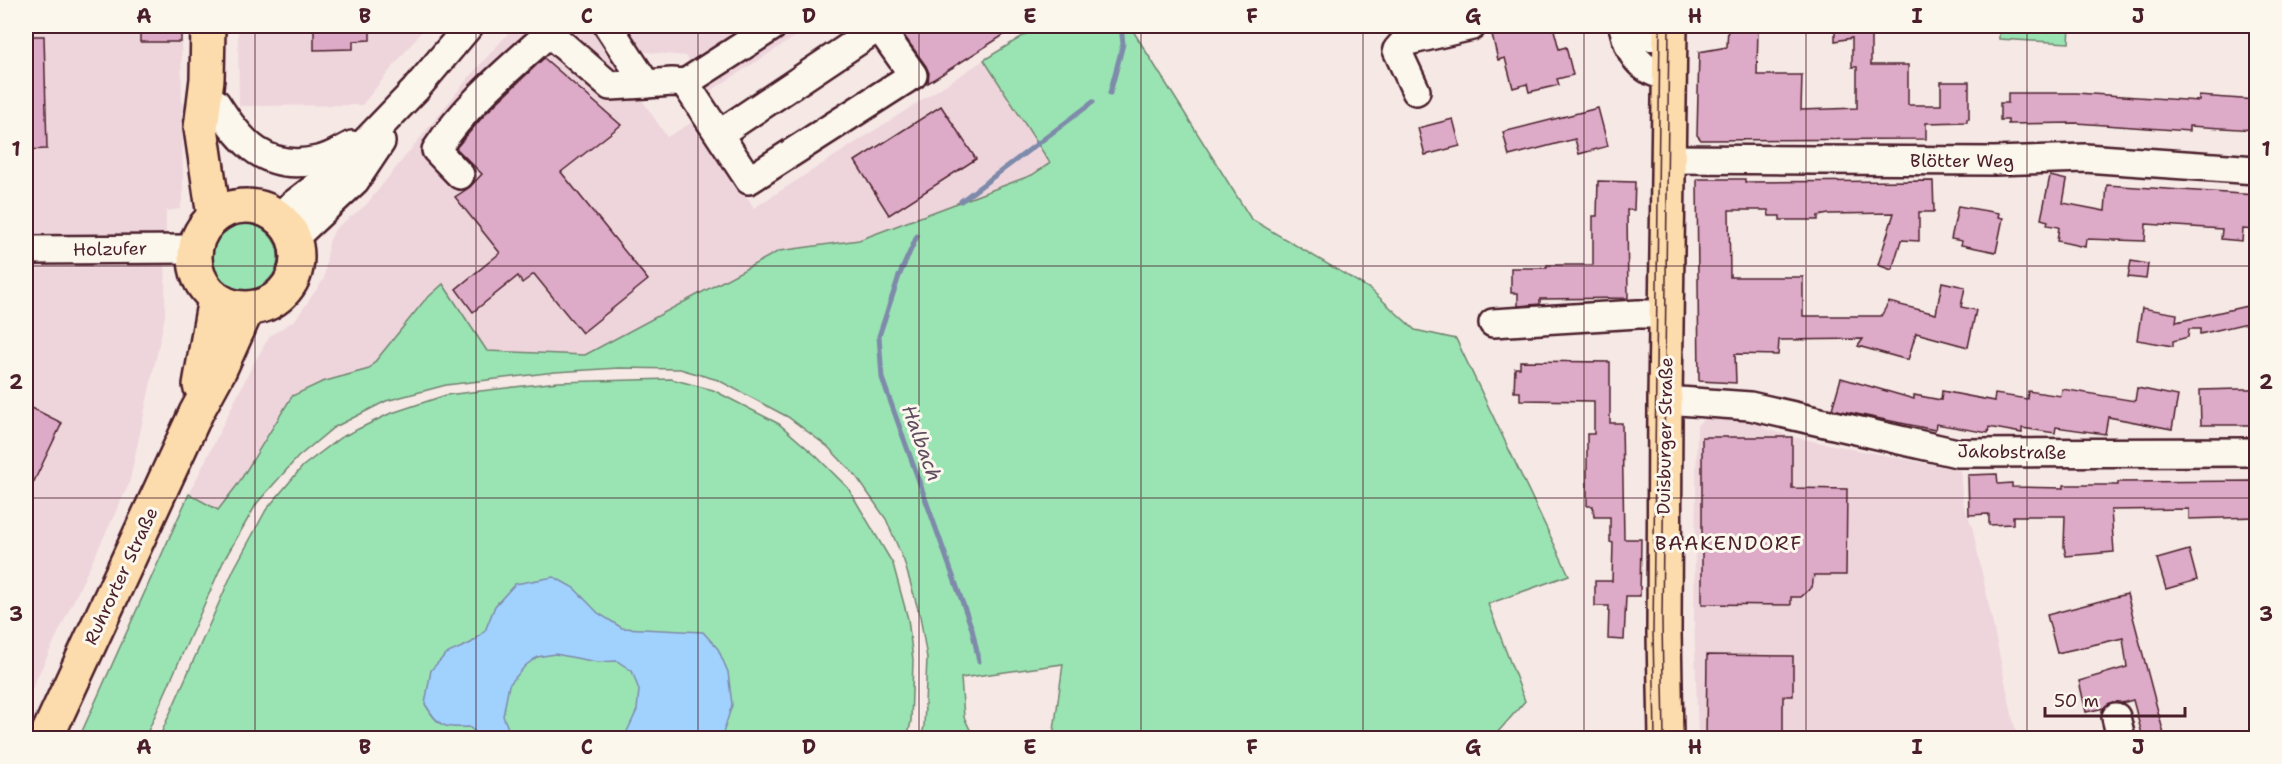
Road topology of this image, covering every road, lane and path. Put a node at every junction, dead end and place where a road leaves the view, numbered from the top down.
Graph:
1 (208, 26) edge
2 (469, 26) edge
3 (608, 26) edge
4 (770, 26) edge
5 (1472, 26) edge
6 (1623, 26) edge
7 (1670, 30) edge
8 (1669, 76) junction
9 (668, 83) junction
10 (415, 90) junction
11 (1416, 90) dead end
12 (208, 103) junction
13 (719, 134) junction
14 (367, 138) junction
15 (1667, 159) junction
16 (2256, 170) edge
17 (460, 175) dead end
18 (227, 211) junction
19 (286, 227) junction
20 (194, 249) junction
21 (26, 250) edge
22 (215, 298) junction
23 (247, 309) junction
24 (1666, 314) junction
25 (1493, 323) dead end
26 (1665, 400) junction
27 (196, 413) junction
28 (2256, 452) edge
29 (46, 738) edge
30 (1666, 738) edge

1 - 12 main road
2 - 10 street
3 - 9 street
4 - 9 street
5 - 11 street
6 - 7 street
6 - 8 street
7 - 8 main road, Duisburger Straße
8 - 15 main road, Duisburger Straße
9 - 13 street
9 - 17 street
10 - 14 street
10 - 19 street
12 - 14 street
12 - 18 main road
13 - 13 street
14 - 19 street
15 - 16 street, Blötter Weg
15 - 24 main road, Duisburger Straße
18 - 19 main road
18 - 20 main road
19 - 23 main road
20 - 21 street, Holzufer
20 - 22 main road
22 - 23 main road
22 - 27 main road, Ruhrorter Straße
23 - 27 main road, Ruhrorter Straße
24 - 25 street
24 - 26 main road, Duisburger Straße
26 - 28 street, Jakobstraße
26 - 30 main road, Duisburger Straße
27 - 29 main road, Ruhrorter Straße

